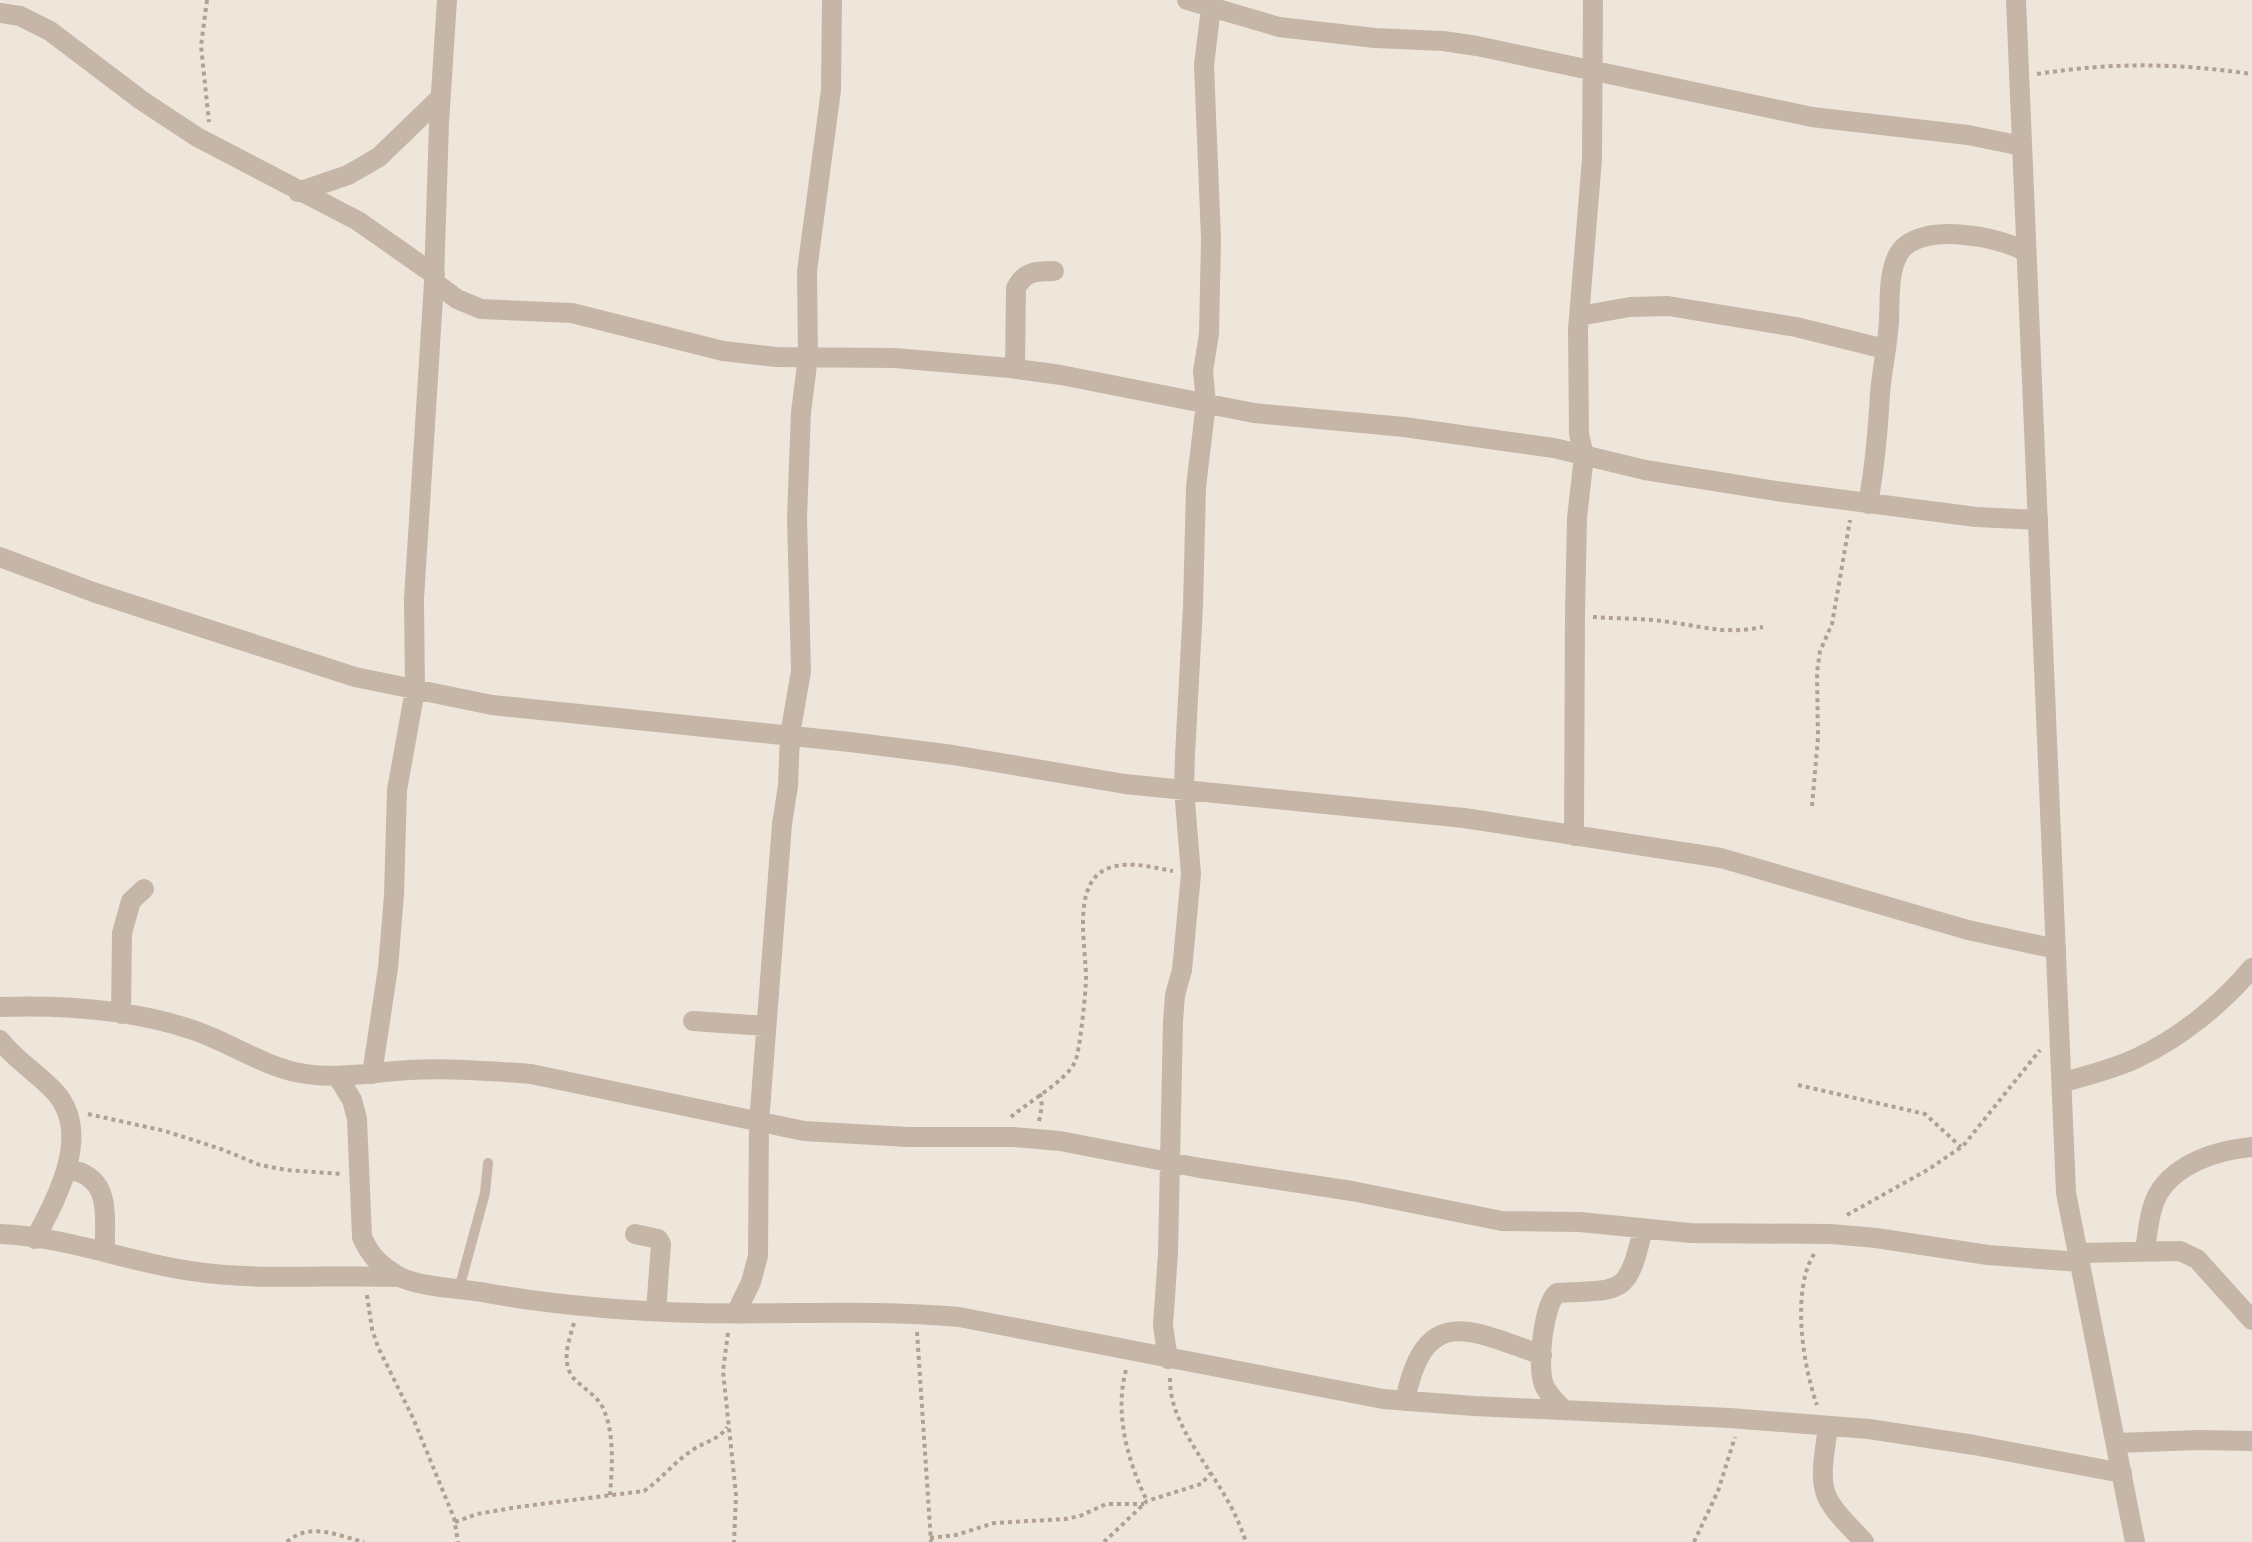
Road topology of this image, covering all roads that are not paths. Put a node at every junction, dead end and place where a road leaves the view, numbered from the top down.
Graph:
1 (447, 0) edge
2 (832, 0) edge
3 (1187, 0) edge
4 (1593, 0) edge
5 (2016, 0) edge
6 (1212, 3) edge
7 (0, 13) edge
8 (1594, 72) junction
9 (440, 98) junction
10 (2022, 146) junction
11 (298, 192) junction
12 (2026, 252) junction
13 (1054, 271) dead end
14 (435, 278) junction
15 (1579, 316) junction
16 (1885, 349) junction
17 (808, 357) junction
18 (1015, 369) junction
19 (1206, 403) junction
20 (1584, 456) junction
21 (1861, 503) junction
22 (2038, 520) junction
23 (0, 557) edge
24 (415, 690) junction
25 (790, 735) junction
26 (1184, 789) junction
27 (1574, 836) junction
28 (144, 889) dead end
29 (2056, 949) junction
30 (2249, 975) edge
31 (0, 1007) edge
32 (121, 1014) junction
33 (693, 1021) dead end
34 (766, 1026) junction
35 (0, 1040) edge
36 (372, 1074) junction
37 (338, 1077) junction
38 (2062, 1083) junction
39 (759, 1123) junction
40 (2252, 1147) edge
41 (1170, 1162) junction
42 (488, 1163) dead end
43 (67, 1169) junction
44 (1643, 1229) junction
45 (0, 1234) edge
46 (635, 1234) dead end
47 (35, 1239) junction
48 (2145, 1250) junction
49 (105, 1251) junction
50 (2079, 1258) junction
51 (400, 1277) junction
52 (459, 1289) junction
53 (2244, 1304) edge
54 (656, 1311) junction
55 (737, 1313) junction
56 (2252, 1320) edge
57 (1542, 1355) junction
58 (1170, 1359) junction
59 (1405, 1401) junction
60 (1564, 1410) junction
61 (1825, 1426) junction
62 (2252, 1441) edge
63 (2116, 1443) junction
64 (2122, 1473) junction
65 (1864, 1542) edge
66 (2135, 1542) edge

1 - 9 street
2 - 17 street
3 - 6 street
4 - 8 street
5 - 10 street
6 - 8 street
6 - 19 street
7 - 11 street
8 - 10 street
8 - 15 street
9 - 11 street
9 - 14 street
10 - 12 street
11 - 14 street
12 - 16 street
12 - 22 street
13 - 18 street
14 - 17 street
14 - 24 street
15 - 16 street
15 - 20 street
16 - 21 street
17 - 18 street
17 - 25 street
18 - 19 street
19 - 20 street
19 - 26 street
20 - 21 street
20 - 27 street
21 - 22 street
22 - 29 street
23 - 24 street
24 - 25 street
24 - 36 street
25 - 26 street
25 - 34 street
26 - 27 street
26 - 41 street
27 - 29 street
28 - 32 street
29 - 38 street
30 - 38 street
31 - 32 street
32 - 37 street
33 - 34 street
34 - 39 street
35 - 43 street
36 - 37 street
36 - 39 street
37 - 51 street
38 - 50 street
39 - 41 street
39 - 55 street
40 - 48 street
41 - 44 street
41 - 58 street
42 - 52 lane
43 - 47 street
43 - 49 street
44 - 50 street
44 - 57 street
45 - 47 street
46 - 54 street
47 - 49 street
48 - 50 street
48 - 53 street
49 - 51 street
50 - 63 street
51 - 52 street
52 - 54 street
53 - 56 street
54 - 55 street
55 - 58 street
57 - 59 street
57 - 60 street
58 - 59 street
59 - 60 street
60 - 61 street
61 - 64 street
61 - 65 street
62 - 63 street
63 - 64 street
64 - 66 street

